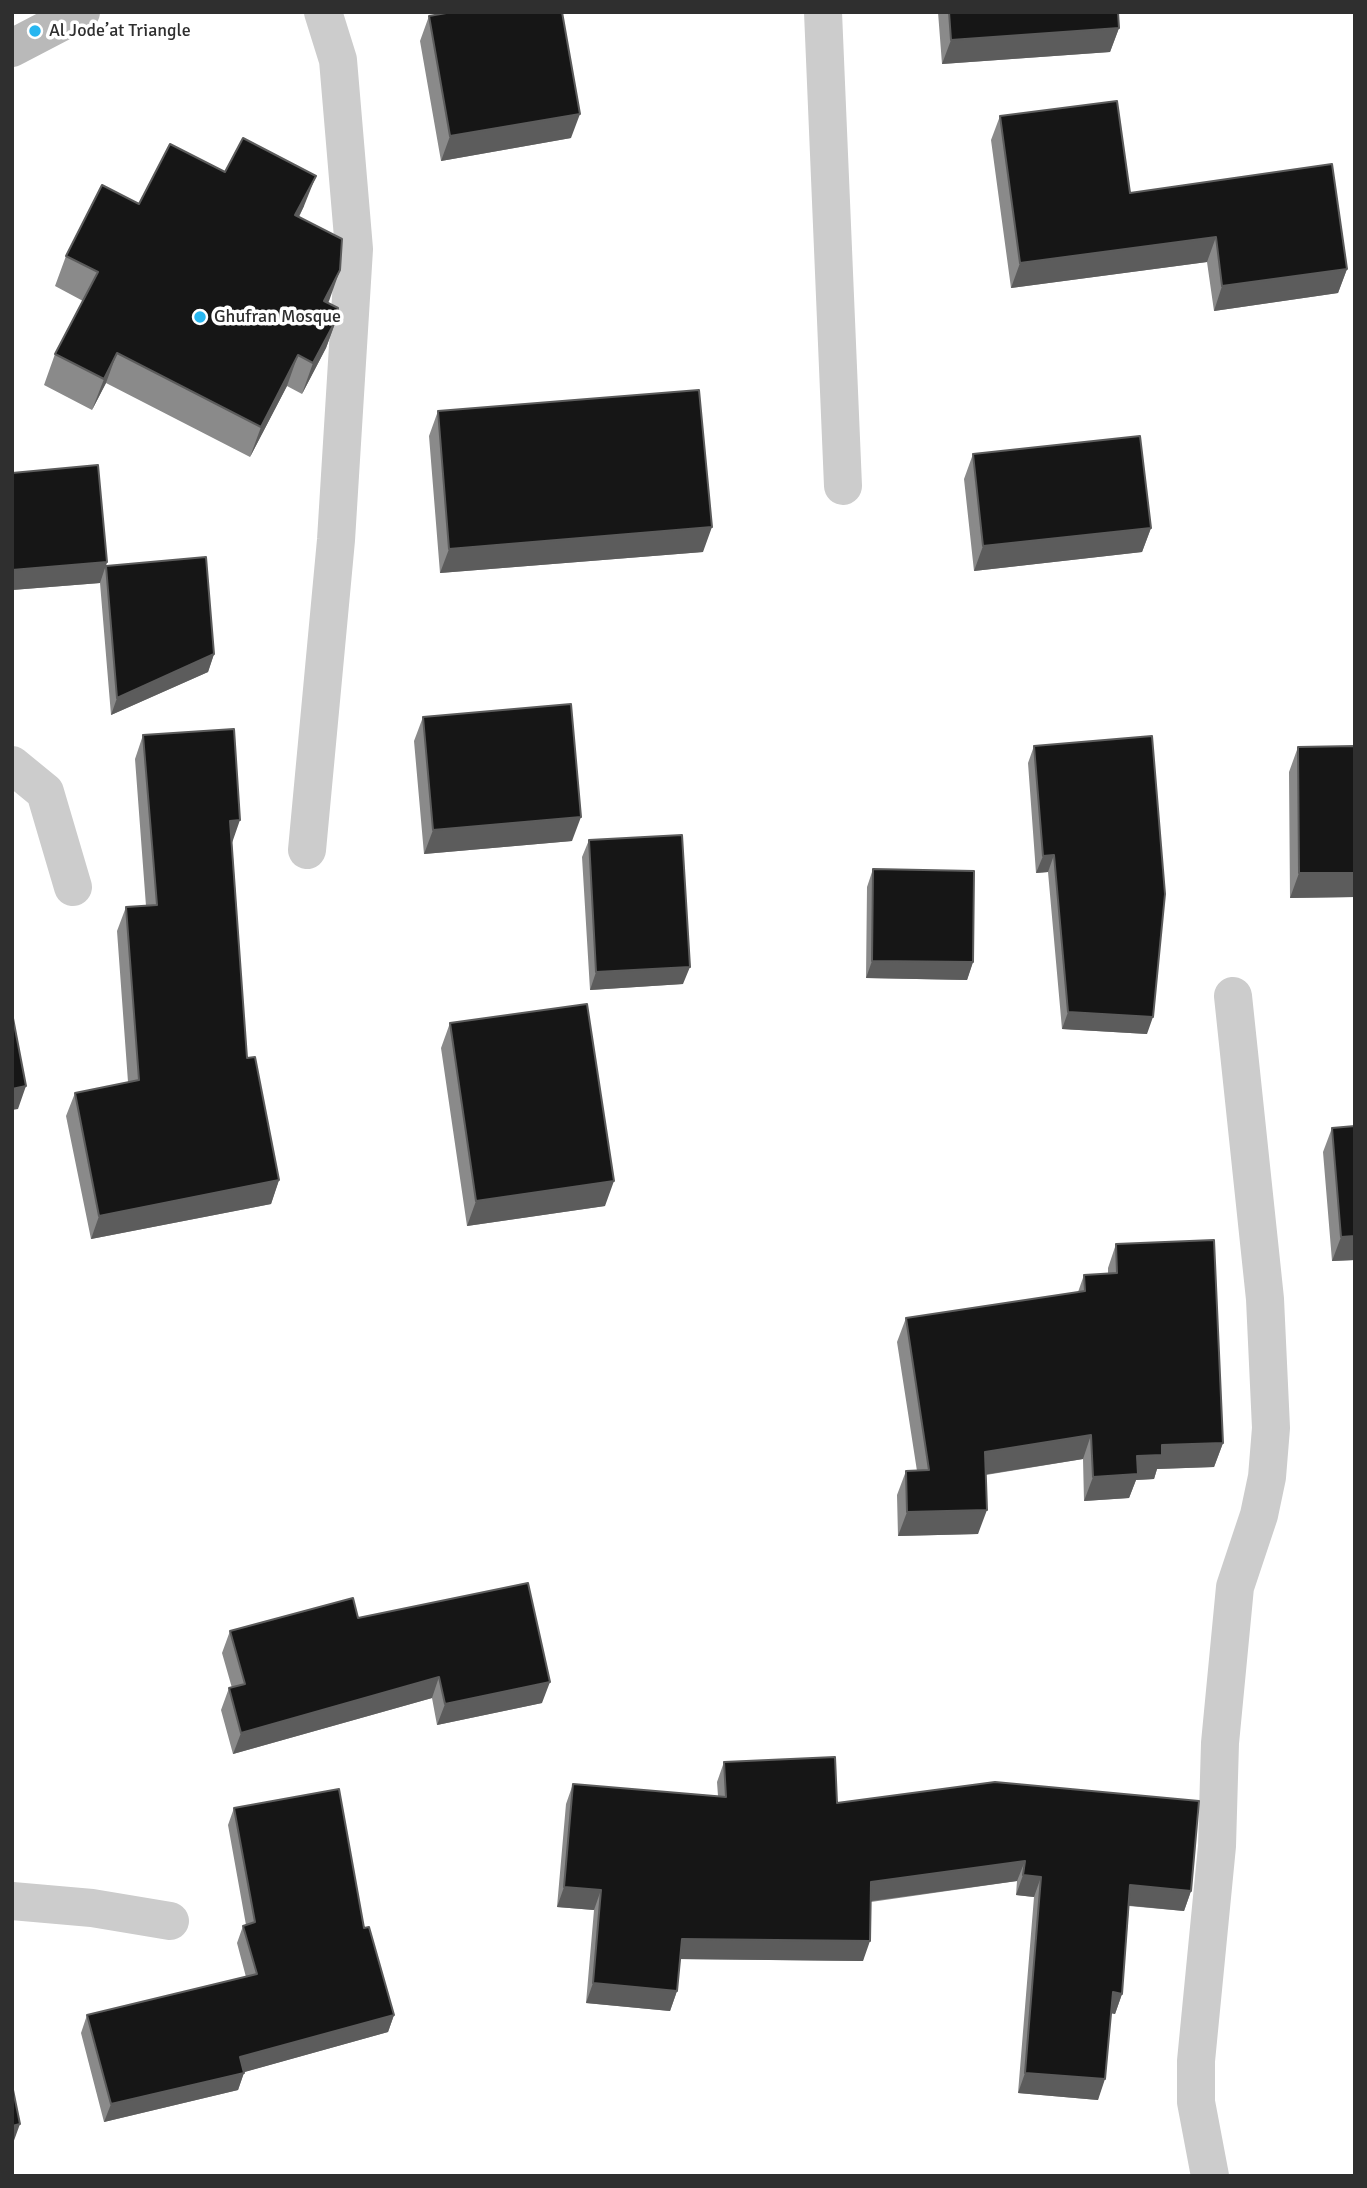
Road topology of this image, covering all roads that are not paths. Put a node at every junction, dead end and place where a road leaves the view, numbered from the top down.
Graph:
1 (80, 12) edge
2 (323, 12) edge
3 (822, 12) edge
4 (12, 48) edge
5 (843, 486) dead end
6 (12, 765) edge
7 (307, 850) dead end
8 (73, 887) dead end
9 (1233, 996) dead end
10 (12, 1901) edge
11 (170, 1921) dead end
12 (1210, 2176) edge

1 - 4 street
2 - 7 street
3 - 5 street
6 - 8 street
9 - 12 street
10 - 11 street

